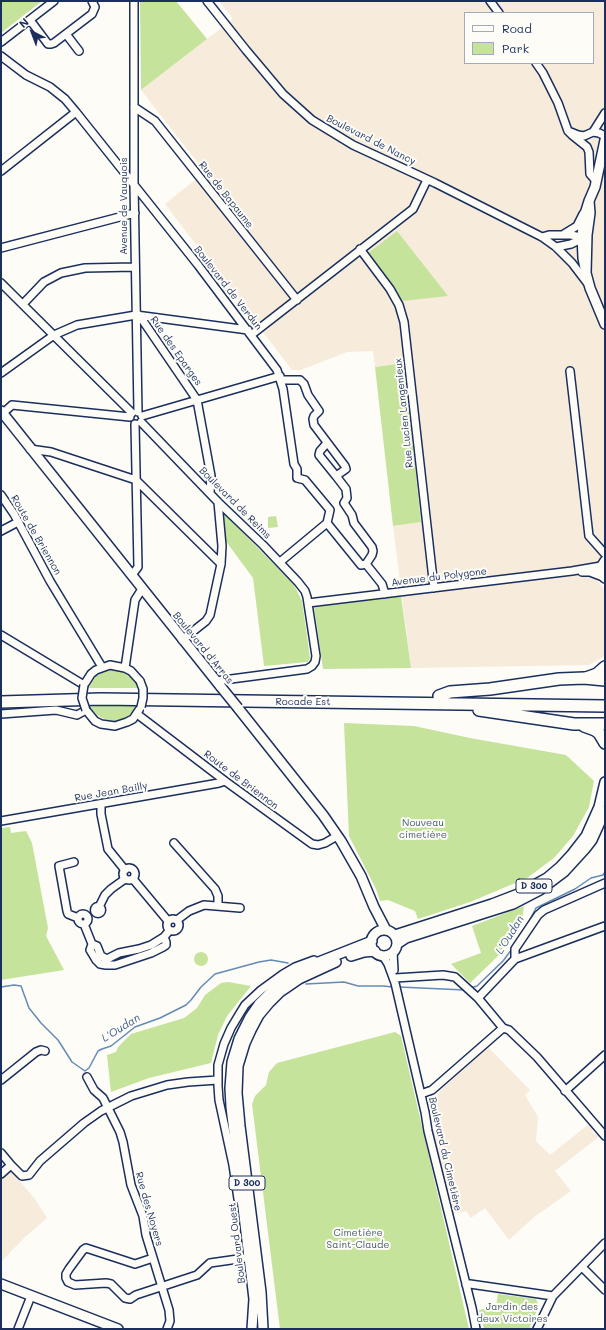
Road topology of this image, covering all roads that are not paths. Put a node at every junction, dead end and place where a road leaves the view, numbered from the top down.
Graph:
1 (54, 1) edge
2 (92, 1) edge
3 (134, 1) edge
4 (207, 1) edge
5 (490, 1) edge
6 (498, 12) edge
7 (30, 20) junction
8 (66, 34) junction
9 (1, 42) edge
10 (79, 51) dead end
11 (1, 56) edge
12 (537, 64) edge
13 (134, 107) junction
14 (76, 112) junction
15 (605, 113) edge
16 (568, 131) junction
17 (593, 132) junction
18 (605, 136) edge
19 (605, 140) edge
20 (588, 149) junction
21 (602, 152) junction
22 (1, 171) edge
23 (427, 180) junction
24 (596, 181) junction
25 (134, 184) junction
26 (589, 201) junction
27 (135, 213) junction
28 (588, 226) junction
29 (563, 235) junction
30 (542, 237) junction
31 (583, 241) junction
32 (556, 247) junction
33 (1, 248) edge
34 (360, 249) junction
35 (135, 267) junction
36 (1, 282) edge
37 (590, 288) junction
38 (297, 300) junction
39 (23, 304) junction
40 (137, 315) junction
41 (605, 324) edge
42 (250, 332) junction
43 (54, 335) junction
44 (570, 371) dead end
45 (1, 373) edge
46 (280, 378) junction
47 (197, 400) junction
48 (2, 413) edge
49 (136, 417) junction
50 (327, 443) junction
51 (30, 449) junction
52 (336, 476) junction
53 (136, 480) junction
54 (210, 493) junction
55 (1, 496) edge
56 (218, 502) junction
57 (18, 522) junction
58 (327, 523) junction
59 (1, 532) edge
60 (605, 554) edge
61 (280, 562) junction
62 (603, 563) edge
63 (220, 564) junction
64 (366, 564) junction
65 (572, 571) junction
66 (132, 575) junction
67 (604, 578) edge
68 (434, 588) junction
69 (142, 589) junction
70 (385, 594) junction
71 (308, 603) junction
72 (1, 635) edge
73 (182, 640) junction
74 (102, 667) junction
75 (605, 667) edge
76 (125, 668) junction
77 (584, 678) junction
78 (605, 680) edge
79 (218, 684) junction
80 (84, 685) junction
81 (1, 694) edge
82 (439, 696) junction
83 (598, 701) edge
84 (1, 702) edge
85 (419, 703) junction
86 (605, 706) edge
87 (86, 710) junction
88 (1, 714) edge
89 (137, 714) junction
90 (574, 724) junction
91 (605, 724) edge
92 (605, 743) edge
93 (225, 781) junction
94 (605, 782) edge
95 (101, 804) junction
96 (605, 811) edge
97 (1, 821) edge
98 (337, 836) junction
99 (174, 843) dead end
100 (74, 862) dead end
101 (125, 870) junction
102 (125, 879) junction
103 (133, 879) junction
104 (605, 883) edge
105 (218, 906) junction
106 (240, 908) dead end
107 (88, 917) junction
108 (78, 918) junction
109 (177, 920) junction
110 (168, 921) junction
111 (84, 924) junction
112 (605, 926) edge
113 (169, 930) junction
114 (381, 931) junction
115 (372, 941) junction
116 (395, 944) junction
117 (379, 954) junction
118 (348, 955) junction
119 (515, 959) junction
120 (396, 983) junction
121 (475, 996) junction
122 (503, 1028) junction
123 (45, 1051) dead end
124 (605, 1055) edge
125 (87, 1077) dead end
126 (1, 1080) edge
127 (218, 1080) junction
128 (566, 1090) junction
129 (421, 1094) junction
130 (107, 1108) junction
131 (605, 1136) edge
132 (1, 1153) edge
133 (11, 1165) junction
134 (1, 1174) edge
135 (605, 1243) edge
136 (153, 1258) junction
137 (245, 1258) junction
138 (582, 1266) junction
139 (252, 1274) junction
140 (1, 1284) edge
141 (466, 1285) junction
142 (162, 1287) junction
143 (605, 1290) edge
144 (31, 1296) junction
145 (553, 1296) junction
146 (18, 1329) edge
147 (118, 1329) edge
148 (167, 1329) edge
149 (252, 1329) edge
150 (263, 1329) edge
151 (476, 1329) edge
152 (538, 1329) edge

1 - 7 street
2 - 8 street
3 - 13 street, Avenue de Vauquois
4 - 23 street, Boulevard de Nancy
5 - 6 street
7 - 8 street
7 - 9 street
8 - 10 street
11 - 14 street, Boulevard de Verdun
12 - 16 street
13 - 25 street, Avenue de Vauquois
13 - 38 street, Rue de Bapaume
14 - 22 street
14 - 25 street, Boulevard de Verdun
15 - 17 street
16 - 17 street
16 - 20 street
17 - 18 street
19 - 21 main road
20 - 21 street
20 - 24 street
21 - 24 main road
23 - 30 street, Boulevard de Nancy
23 - 34 street
24 - 26 main road
25 - 27 street, Avenue de Vauquois
25 - 42 street, Boulevard de Verdun
26 - 28 main road
26 - 29 street
26 - 31 main road
27 - 33 street
27 - 35 street, Avenue de Vauquois
28 - 31 main road
28 - 31 street
29 - 30 street
29 - 31 street
30 - 32 street, Boulevard de Nancy
31 - 32 street
31 - 37 main road
32 - 37 street, Boulevard de Nancy
34 - 38 street
34 - 68 street, Rue Lucien Langenieux
35 - 39 street
35 - 40 street, Avenue de Vauquois
36 - 39 street, Boulevard de Reims
37 - 41 main road
38 - 42 street
39 - 43 street, Boulevard de Reims
40 - 42 street
40 - 43 street
40 - 47 street, Rue des Eparges
40 - 49 street, Avenue de Vauquois
42 - 46 street, Boulevard de Verdun
43 - 45 street
43 - 49 street, Boulevard de Reims
44 - 60 street
46 - 47 street
46 - 50 street
46 - 58 street, Boulevard de Verdun
47 - 49 street
47 - 54 street, Rue des Eparges
48 - 49 street
48 - 51 main road, Boulevard d'Arras
49 - 53 street, Avenue de Vauquois
49 - 54 street, Boulevard de Reims
50 - 52 street
50 - 52 street
51 - 53 street
51 - 66 main road, Boulevard d'Arras
52 - 64 street
53 - 63 street
53 - 66 street, Avenue de Vauquois
54 - 56 street, Boulevard de Reims
55 - 57 street, Route de Briennon
56 - 61 street, Boulevard de Reims
56 - 63 street
57 - 59 street
57 - 74 street, Route de Briennon
58 - 61 street
58 - 64 street
61 - 71 street, Boulevard de Reims
62 - 65 street, Avenue du Polygone
62 - 67 main road
63 - 73 street
64 - 70 street
65 - 67 street, Avenue du Polygone
65 - 68 street, Avenue du Polygone
66 - 69 main road, Boulevard d'Arras
68 - 70 street, Avenue du Polygone
69 - 73 main road, Boulevard d'Arras
69 - 76 street
70 - 71 street, Avenue du Polygone
71 - 79 street, Boulevard de Reims
72 - 80 street
73 - 79 main road, Boulevard d'Arras
74 - 76 street
74 - 80 street
75 - 77 highway
76 - 89 street, bridge
77 - 78 highway
77 - 82 highway
79 - 98 main road, Boulevard d'Arras, bridge
80 - 87 street, bridge
81 - 82 highway, Rocade Est
82 - 83 highway, Rocade Est
83 - 85 highway, Rocade Est
83 - 86 highway, Rocade Est
84 - 85 highway, Rocade Est
85 - 90 highway
87 - 88 street
87 - 89 street
89 - 93 street, Route de Briennon
90 - 91 highway
90 - 92 highway
93 - 95 street, Rue Jean Bailly
93 - 98 street, Route de Briennon
94 - 116 main road, D 300
95 - 97 street, Rue Jean Bailly
95 - 101 street
96 - 116 main road, D 300
98 - 114 main road, Boulevard d'Arras
99 - 105 street
100 - 108 street
101 - 102 street
101 - 103 street
102 - 103 street
102 - 107 street
103 - 110 street
104 - 119 street
105 - 106 street
105 - 109 street
107 - 108 street
107 - 111 street
108 - 111 street
109 - 110 street
109 - 113 street
110 - 113 street
111 - 113 street
112 - 119 street
114 - 115 main road
114 - 116 main road
115 - 117 main road
115 - 118 main road, Boulevard Ouest / D 300
116 - 117 main road
116 - 120 street, Boulevard du Cimetière
117 - 118 main road, Boulevard Ouest / D 300
117 - 120 street, Boulevard du Cimetière
118 - 127 street
118 - 139 main road, Boulevard Ouest / D 300
118 - 150 main road, Boulevard Ouest / D 300
119 - 121 street
120 - 121 street
120 - 129 street, Boulevard du Cimetière
121 - 122 street
122 - 128 street
122 - 129 street
123 - 126 street
124 - 128 street
125 - 130 street, Rue des Noyers
127 - 130 street
127 - 137 street
128 - 131 street
129 - 141 street, Boulevard du Cimetière
130 - 133 street
130 - 136 street, Rue des Noyers
132 - 133 street
133 - 134 street
135 - 138 street
136 - 142 street, Rue des Noyers
136 - 142 street
137 - 139 street
137 - 142 street
138 - 143 street
138 - 145 street
139 - 149 main road, Boulevard Ouest / D 300
140 - 144 main road
141 - 145 street
141 - 151 street, Boulevard du Cimetière
142 - 148 street, Rue des Noyers
144 - 146 street
144 - 147 main road
145 - 152 street

